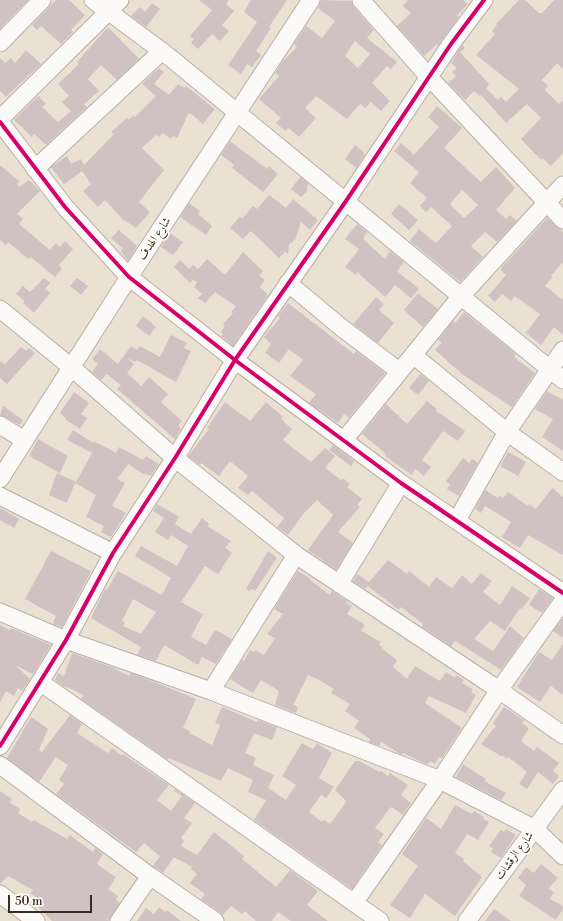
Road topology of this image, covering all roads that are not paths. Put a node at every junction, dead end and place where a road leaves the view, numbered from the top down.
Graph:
1 (42, 0) edge
2 (93, 0) edge
3 (311, 0) edge
4 (361, 0) edge
5 (484, 0) edge
6 (115, 6) edge
7 (0, 43) edge
8 (162, 51) junction
9 (429, 77) junction
10 (238, 114) junction
11 (0, 120) edge
12 (34, 169) junction
13 (563, 185) edge
14 (346, 201) junction
15 (546, 202) junction
16 (563, 220) edge
17 (129, 277) junction
18 (288, 283) junction
19 (461, 296) junction
20 (0, 309) edge
21 (563, 350) edge
22 (413, 355) junction
23 (235, 360) junction
24 (71, 367) junction
25 (549, 369) junction
26 (399, 371) junction
27 (563, 380) edge
28 (0, 425) edge
29 (507, 432) junction
30 (24, 440) junction
31 (344, 440) junction
32 (175, 458) junction
33 (563, 472) edge
34 (0, 479) edge
35 (401, 484) junction
36 (0, 496) edge
37 (457, 520) junction
38 (113, 553) junction
39 (296, 555) junction
40 (339, 584) junction
41 (563, 593) edge
42 (563, 601) edge
43 (0, 612) edge
44 (66, 640) junction
45 (40, 682) junction
46 (499, 690) junction
47 (211, 691) junction
48 (563, 735) edge
49 (0, 746) edge
50 (0, 765) edge
51 (440, 780) junction
52 (563, 790) edge
53 (535, 829) junction
54 (563, 856) edge
55 (150, 876) junction
56 (0, 894) edge
57 (354, 903) junction
58 (36, 921) edge
59 (119, 921) edge
60 (215, 921) edge
61 (380, 921) edge
62 (467, 921) edge

1 - 7 street
2 - 6 street
3 - 10 street, شارع الهدف
4 - 9 street
5 - 9 street
6 - 8 street
6 - 11 street
8 - 10 street
8 - 12 street
9 - 14 street
9 - 15 street
10 - 14 street
10 - 17 street, شارع الهدف
11 - 12 street
12 - 17 street
13 - 15 street
14 - 18 street
14 - 19 street
15 - 16 street
15 - 19 street
17 - 23 street
17 - 24 street, شارع الهدف
18 - 23 street
18 - 26 street
19 - 22 street
19 - 25 street
20 - 24 street
21 - 25 street
22 - 26 street
22 - 29 street
23 - 31 street
23 - 32 street
24 - 30 street, شارع الهدف
24 - 32 street
25 - 27 street
25 - 29 street
26 - 31 street
28 - 30 street
29 - 33 street
29 - 37 street
30 - 34 street, شارع الهدف
31 - 35 street
32 - 38 street
32 - 39 street
35 - 37 street
35 - 40 street
36 - 38 street
37 - 41 street
38 - 44 street
39 - 40 street
39 - 47 street
40 - 46 street
42 - 46 street
43 - 44 street
44 - 45 street
44 - 47 street
45 - 49 street
45 - 57 street
46 - 48 street
46 - 51 street
47 - 51 street
50 - 55 street
51 - 53 street
51 - 57 street
52 - 53 street, شارع الرقشات
53 - 54 street
53 - 62 street, شارع الرقشات
55 - 59 street
55 - 60 street
56 - 58 street
57 - 61 street

